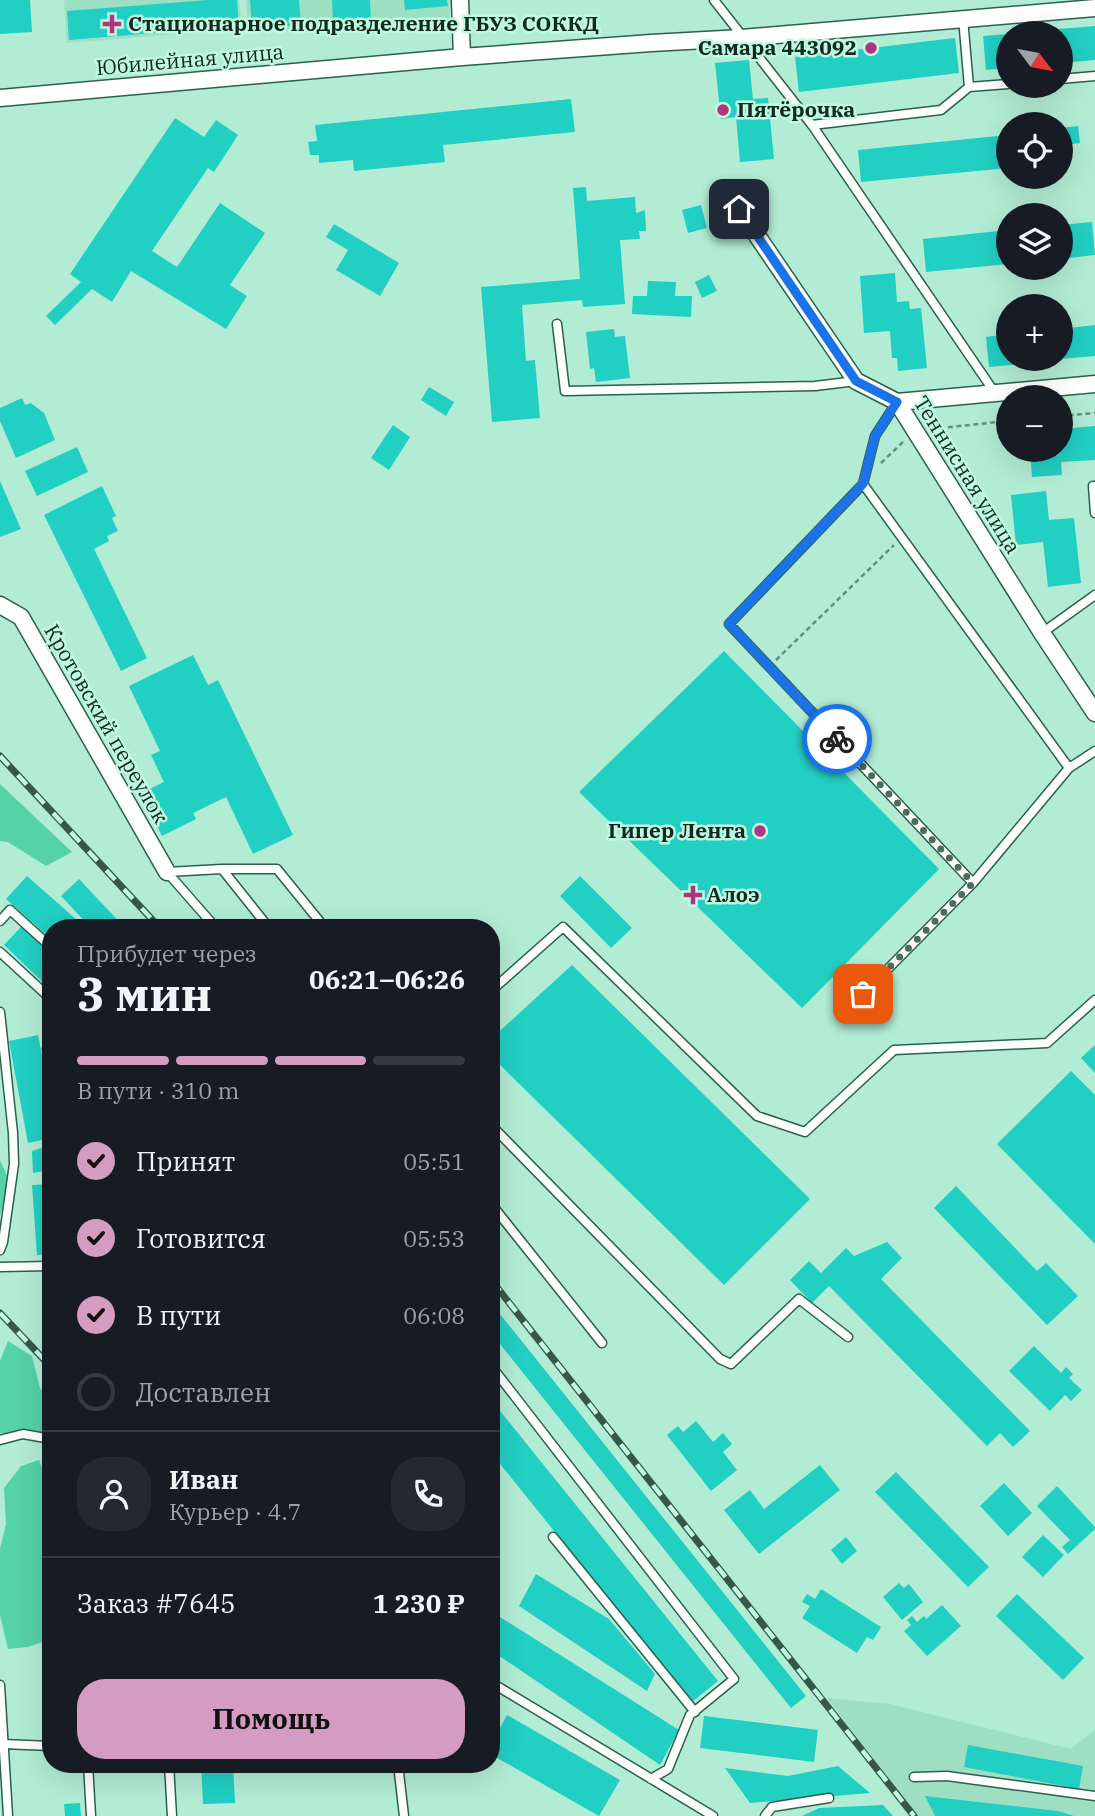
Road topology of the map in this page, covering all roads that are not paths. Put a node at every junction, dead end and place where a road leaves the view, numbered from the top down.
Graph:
1 (460, 0) edge
2 (714, 0) edge
3 (1095, 8) edge
4 (963, 18) junction
5 (742, 38) junction
6 (462, 57) junction
7 (1095, 76) edge
8 (1073, 78) edge
9 (996, 84) edge
10 (969, 87) junction
11 (0, 98) edge
12 (812, 125) junction
13 (739, 209) dead end
14 (557, 324) dead end
15 (856, 381) junction
16 (1095, 384) edge
17 (995, 393) junction
18 (897, 402) junction
19 (863, 484) junction
20 (1095, 486) edge
21 (1095, 513) edge
22 (1095, 595) edge
23 (0, 605) edge
24 (1042, 633) junction
25 (1095, 713) edge
26 (1095, 751) edge
27 (1069, 768) junction
28 (222, 869) junction
29 (167, 872) junction
30 (973, 883) junction
31 (208, 919) edge
32 (262, 919) edge
33 (318, 919) edge
34 (0, 920) edge
35 (42, 939) edge
36 (0, 952) edge
37 (500, 983) edge
38 (42, 991) edge
39 (863, 994) dead end
40 (1095, 1000) edge
41 (0, 1012) edge
42 (500, 1134) edge
43 (500, 1215) edge
44 (0, 1250) edge
45 (42, 1266) edge
46 (0, 1268) edge
47 (848, 1337) dead end
48 (602, 1343) dead end
49 (500, 1377) edge
50 (42, 1438) edge
51 (0, 1440) edge
52 (553, 1537) dead end
53 (0, 1685) edge
54 (500, 1688) edge
55 (695, 1712) junction
56 (3, 1744) junction
57 (42, 1746) edge
58 (89, 1773) edge
59 (170, 1773) edge
60 (399, 1773) edge
61 (914, 1777) dead end
62 (651, 1779) junction
63 (1095, 1796) edge
64 (829, 1798) dead end
65 (8, 1816) edge
66 (92, 1816) edge
67 (172, 1816) edge
68 (404, 1816) edge
69 (713, 1816) edge
70 (765, 1816) edge

1 - 6 street
2 - 5 lane
3 - 4 street, Юбилейная улица
4 - 5 street, Юбилейная улица
4 - 10 lane
5 - 6 street, Юбилейная улица
5 - 12 lane
6 - 11 street, Юбилейная улица
7 - 8 lane
9 - 10 lane
10 - 12 lane
12 - 17 lane
13 - 15 street, Теннисная улица
14 - 15 lane
15 - 18 street, Теннисная улица
16 - 17 street
17 - 18 street
18 - 19 lane
18 - 24 street, Теннисная улица
19 - 27 lane
19 - 30 lane
20 - 21 lane
22 - 24 lane
23 - 29 street, Кротовский переулок
24 - 25 street, Теннисная улица
26 - 27 lane
27 - 30 lane
28 - 29 lane
28 - 32 lane
28 - 33 lane
29 - 31 lane
30 - 39 lane
34 - 35 lane
36 - 38 lane
37 - 40 lane
41 - 44 lane
42 - 47 lane
43 - 48 lane
45 - 46 lane
49 - 55 lane
50 - 51 lane
52 - 55 lane
53 - 56 lane
54 - 62 lane
55 - 62 lane
56 - 57 lane
56 - 65 lane
58 - 66 lane
59 - 67 lane
60 - 68 lane
61 - 63 lane
62 - 69 lane
64 - 70 lane

